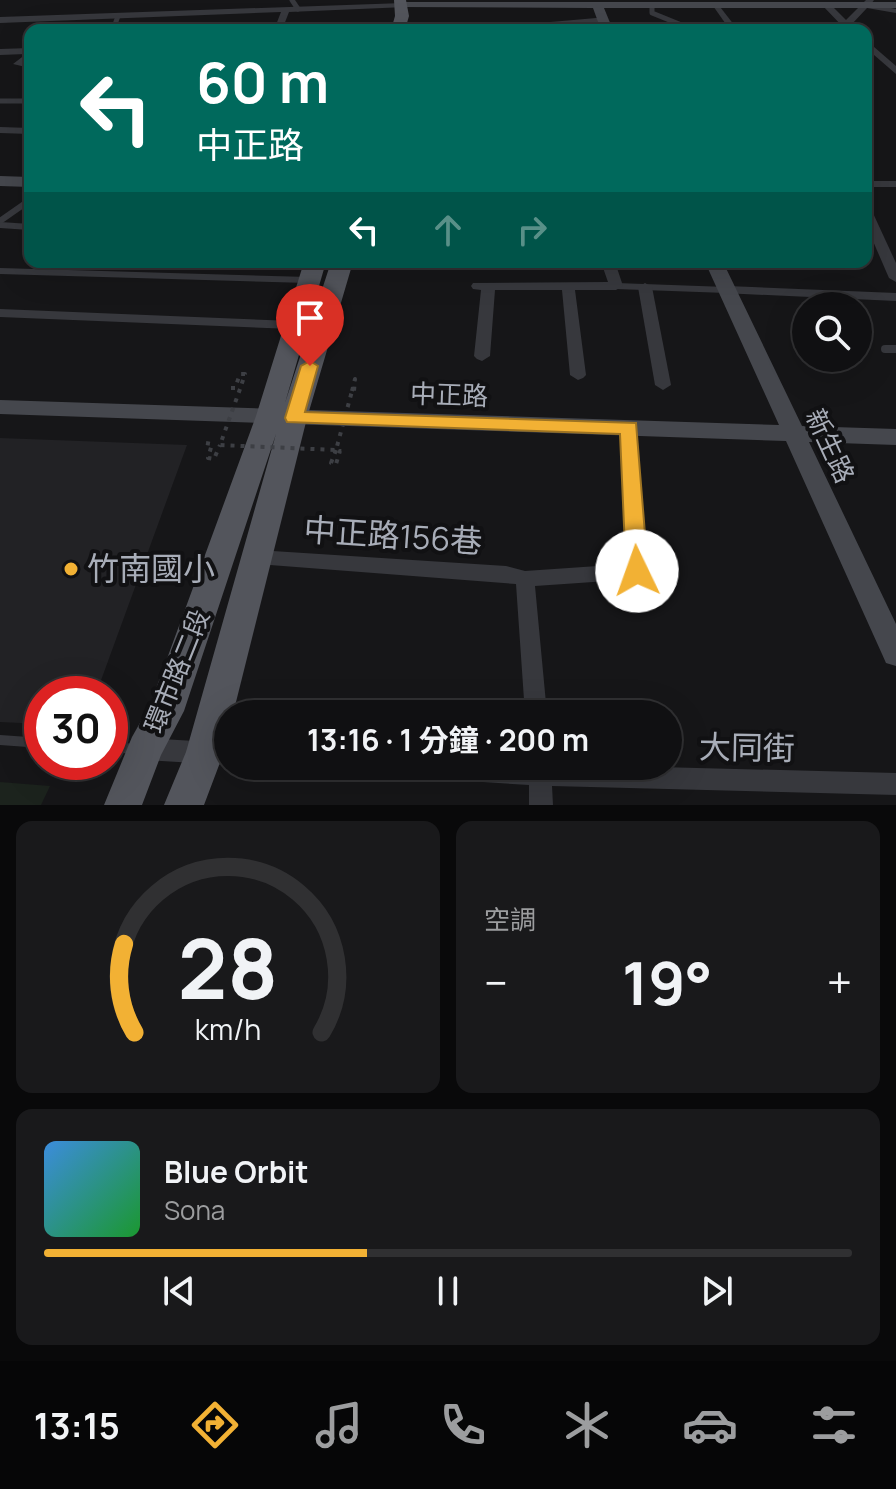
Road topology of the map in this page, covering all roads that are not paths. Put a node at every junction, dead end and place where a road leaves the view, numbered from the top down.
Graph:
1 (292, 0) edge
2 (599, 2) edge
3 (401, 3) edge
4 (681, 3) edge
5 (868, 3) edge
6 (652, 5) junction
7 (714, 5) junction
8 (826, 5) junction
9 (896, 5) edge
10 (298, 9) junction
11 (286, 10) junction
12 (896, 11) edge
13 (118, 16) junction
14 (0, 20) edge
15 (115, 24) edge
16 (280, 24) edge
17 (399, 24) edge
18 (604, 24) edge
19 (679, 24) edge
20 (729, 24) edge
21 (845, 24) edge
22 (852, 24) edge
23 (0, 52) edge
24 (872, 52) edge
25 (24, 53) edge
26 (872, 53) edge
27 (896, 53) edge
28 (896, 71) edge
29 (0, 101) edge
30 (24, 101) edge
31 (0, 130) edge
32 (24, 131) edge
33 (0, 170) edge
34 (24, 171) edge
35 (0, 181) edge
36 (24, 182) edge
37 (872, 184) edge
38 (896, 184) edge
39 (24, 205) edge
40 (0, 223) edge
41 (872, 224) edge
42 (24, 226) edge
43 (340, 268) edge
44 (610, 268) edge
45 (717, 268) edge
46 (0, 271) edge
47 (312, 271) edge
48 (896, 278) edge
49 (568, 286) junction
50 (616, 286) junction
51 (645, 287) junction
52 (728, 290) junction
53 (896, 297) edge
54 (0, 313) edge
55 (294, 325) junction
56 (885, 349) dead end
57 (896, 349) edge
58 (482, 356) dead end
59 (578, 375) dead end
60 (663, 385) dead end
61 (0, 407) edge
62 (281, 417) junction
63 (629, 428) junction
64 (794, 433) junction
65 (896, 437) edge
66 (257, 557) junction
67 (525, 579) junction
68 (896, 654) edge
69 (227, 700) edge
70 (535, 700) edge
71 (0, 740) edge
72 (24, 742) edge
73 (128, 748) edge
74 (145, 749) junction
75 (214, 753) edge
76 (214, 756) edge
77 (682, 776) edge
78 (541, 780) edge
79 (896, 784) edge
80 (123, 805) edge
81 (184, 805) edge
82 (541, 805) edge

1 - 10 lane
2 - 3 street
2 - 6 street
2 - 18 street
3 - 10 street
3 - 17 main road
4 - 6 street
4 - 7 street
5 - 8 street
5 - 9 street
5 - 12 street
5 - 22 street
6 - 19 lane
7 - 8 street
7 - 20 street
8 - 21 street
10 - 11 street
11 - 13 street
11 - 16 street
13 - 14 street
13 - 15 lane
23 - 25 street
24 - 27 street
26 - 28 street
29 - 30 lane
31 - 32 lane
33 - 34 street
35 - 36 street
37 - 38 street
39 - 40 lane
40 - 42 lane
41 - 48 street
43 - 62 main road, 環市路二段
44 - 50 street
45 - 52 street, 新生路
46 - 47 lane
47 - 55 main road, 環市路二段
49 - 50 street
49 - 58 street
49 - 59 street
50 - 51 lane
51 - 52 lane
51 - 60 street
52 - 53 street
52 - 64 street, 新生路
54 - 55 lane
55 - 62 main road, 環市路二段
56 - 57 lane
61 - 62 street, 中正路
62 - 63 street, 中正路
62 - 66 main road, 環市路二段
62 - 74 main road, 環市路二段
63 - 64 street, 中正路
63 - 67 street, 中正路156巷
64 - 65 street, 中正路
64 - 68 street, 新生路
66 - 67 street, 中正路156巷
66 - 69 main road, 環市路二段
67 - 70 street
71 - 72 lane
73 - 74 lane
74 - 75 street
74 - 80 main road, 環市路二段
76 - 81 main road, 環市路二段
77 - 79 street, 大同街
78 - 82 street

